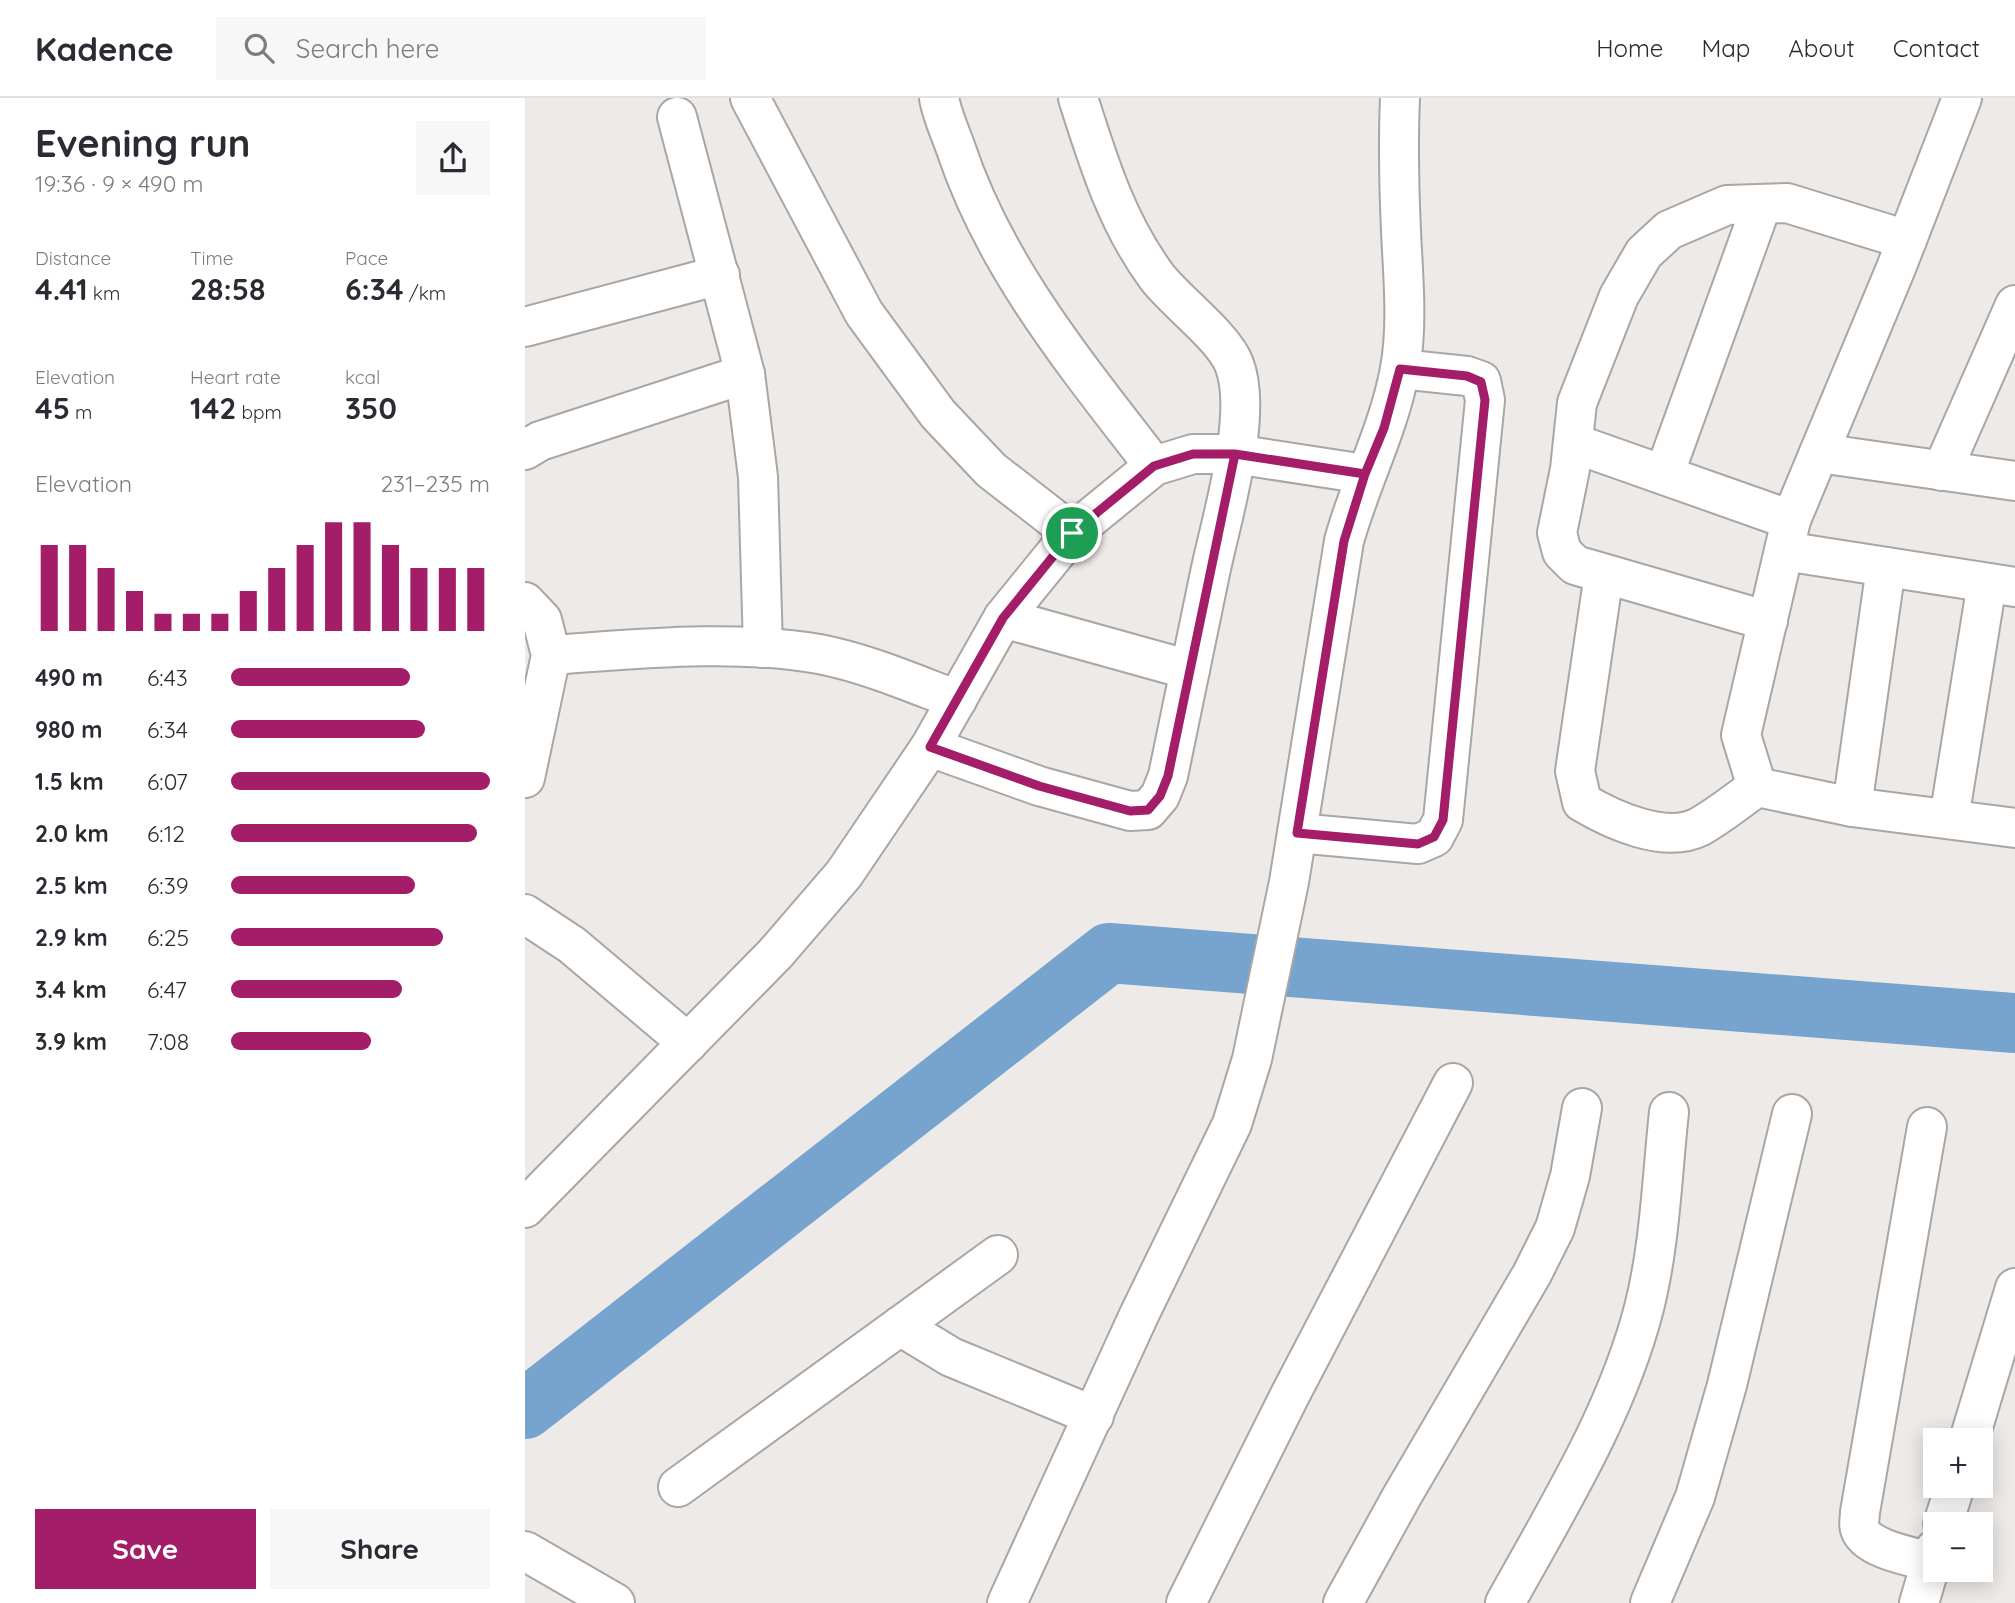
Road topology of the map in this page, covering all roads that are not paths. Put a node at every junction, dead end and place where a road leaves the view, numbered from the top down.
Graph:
1 (750, 98) edge
2 (939, 98) edge
3 (1078, 98) edge
4 (1400, 98) edge
5 (1962, 98) edge
6 (677, 117) dead end
7 (1762, 204) junction
8 (1907, 240) junction
9 (720, 275) junction
10 (2015, 305) edge
11 (525, 327) edge
12 (2003, 362) edge
13 (1400, 369) junction
14 (745, 374) junction
15 (1573, 443) junction
16 (525, 450) edge
17 (1819, 453) junction
18 (1235, 454) junction
19 (1154, 466) junction
20 (1942, 471) junction
21 (1365, 474) junction
22 (1664, 475) junction
23 (2015, 481) edge
24 (1072, 533) junction
25 (1788, 536) junction
26 (1886, 567) junction
27 (1604, 574) junction
28 (2001, 585) edge
29 (525, 602) edge
30 (1003, 618) junction
31 (1768, 621) junction
32 (763, 648) junction
33 (551, 655) junction
34 (1190, 670) junction
35 (957, 700) junction
36 (930, 747) junction
37 (525, 778) edge
38 (1757, 787) junction
39 (1852, 807) junction
40 (1949, 819) junction
41 (2015, 828) edge
42 (1297, 833) junction
43 (525, 914) edge
44 (688, 1043) junction
45 (1453, 1083) dead end
46 (1582, 1108) dead end
47 (1669, 1112) dead end
48 (1792, 1114) dead end
49 (1927, 1127) dead end
50 (525, 1208) edge
51 (998, 1255) dead end
52 (2015, 1288) edge
53 (900, 1326) junction
54 (1094, 1416) junction
55 (1973, 1428) edge
56 (678, 1488) dead end
57 (525, 1552) edge
58 (1923, 1554) edge
59 (1926, 1582) edge
60 (615, 1603) edge
61 (1007, 1603) edge
62 (1186, 1603) edge
63 (1343, 1603) edge
64 (1505, 1603) edge
65 (1650, 1603) edge
66 (1919, 1603) edge

1 - 24 street
2 - 19 street
3 - 18 street
4 - 13 street
5 - 8 street
6 - 9 street
7 - 8 street
7 - 15 street
7 - 22 street
8 - 17 street
9 - 11 street
9 - 14 street
10 - 12 street
12 - 20 street
13 - 21 street
13 - 42 street
14 - 16 street
14 - 32 street
15 - 22 street
15 - 27 street
17 - 20 street
17 - 25 street
18 - 19 street
18 - 21 street
18 - 34 street
19 - 24 street
20 - 23 street
21 - 42 street
22 - 25 street
24 - 30 street
25 - 26 street
25 - 31 street
26 - 28 street
26 - 39 street
27 - 31 street
27 - 38 street
28 - 40 street
29 - 33 street
30 - 34 street
30 - 35 street
31 - 38 street
32 - 33 street
32 - 35 street
33 - 37 street
34 - 36 street
35 - 36 street
36 - 44 street
38 - 39 street
39 - 40 street
40 - 41 street
42 - 54 street
43 - 44 street
44 - 50 street
45 - 62 street
46 - 63 street
47 - 64 street
48 - 65 street
49 - 58 street
51 - 53 street
52 - 55 street
53 - 54 street
53 - 56 street
54 - 61 street
57 - 60 street
59 - 66 street

